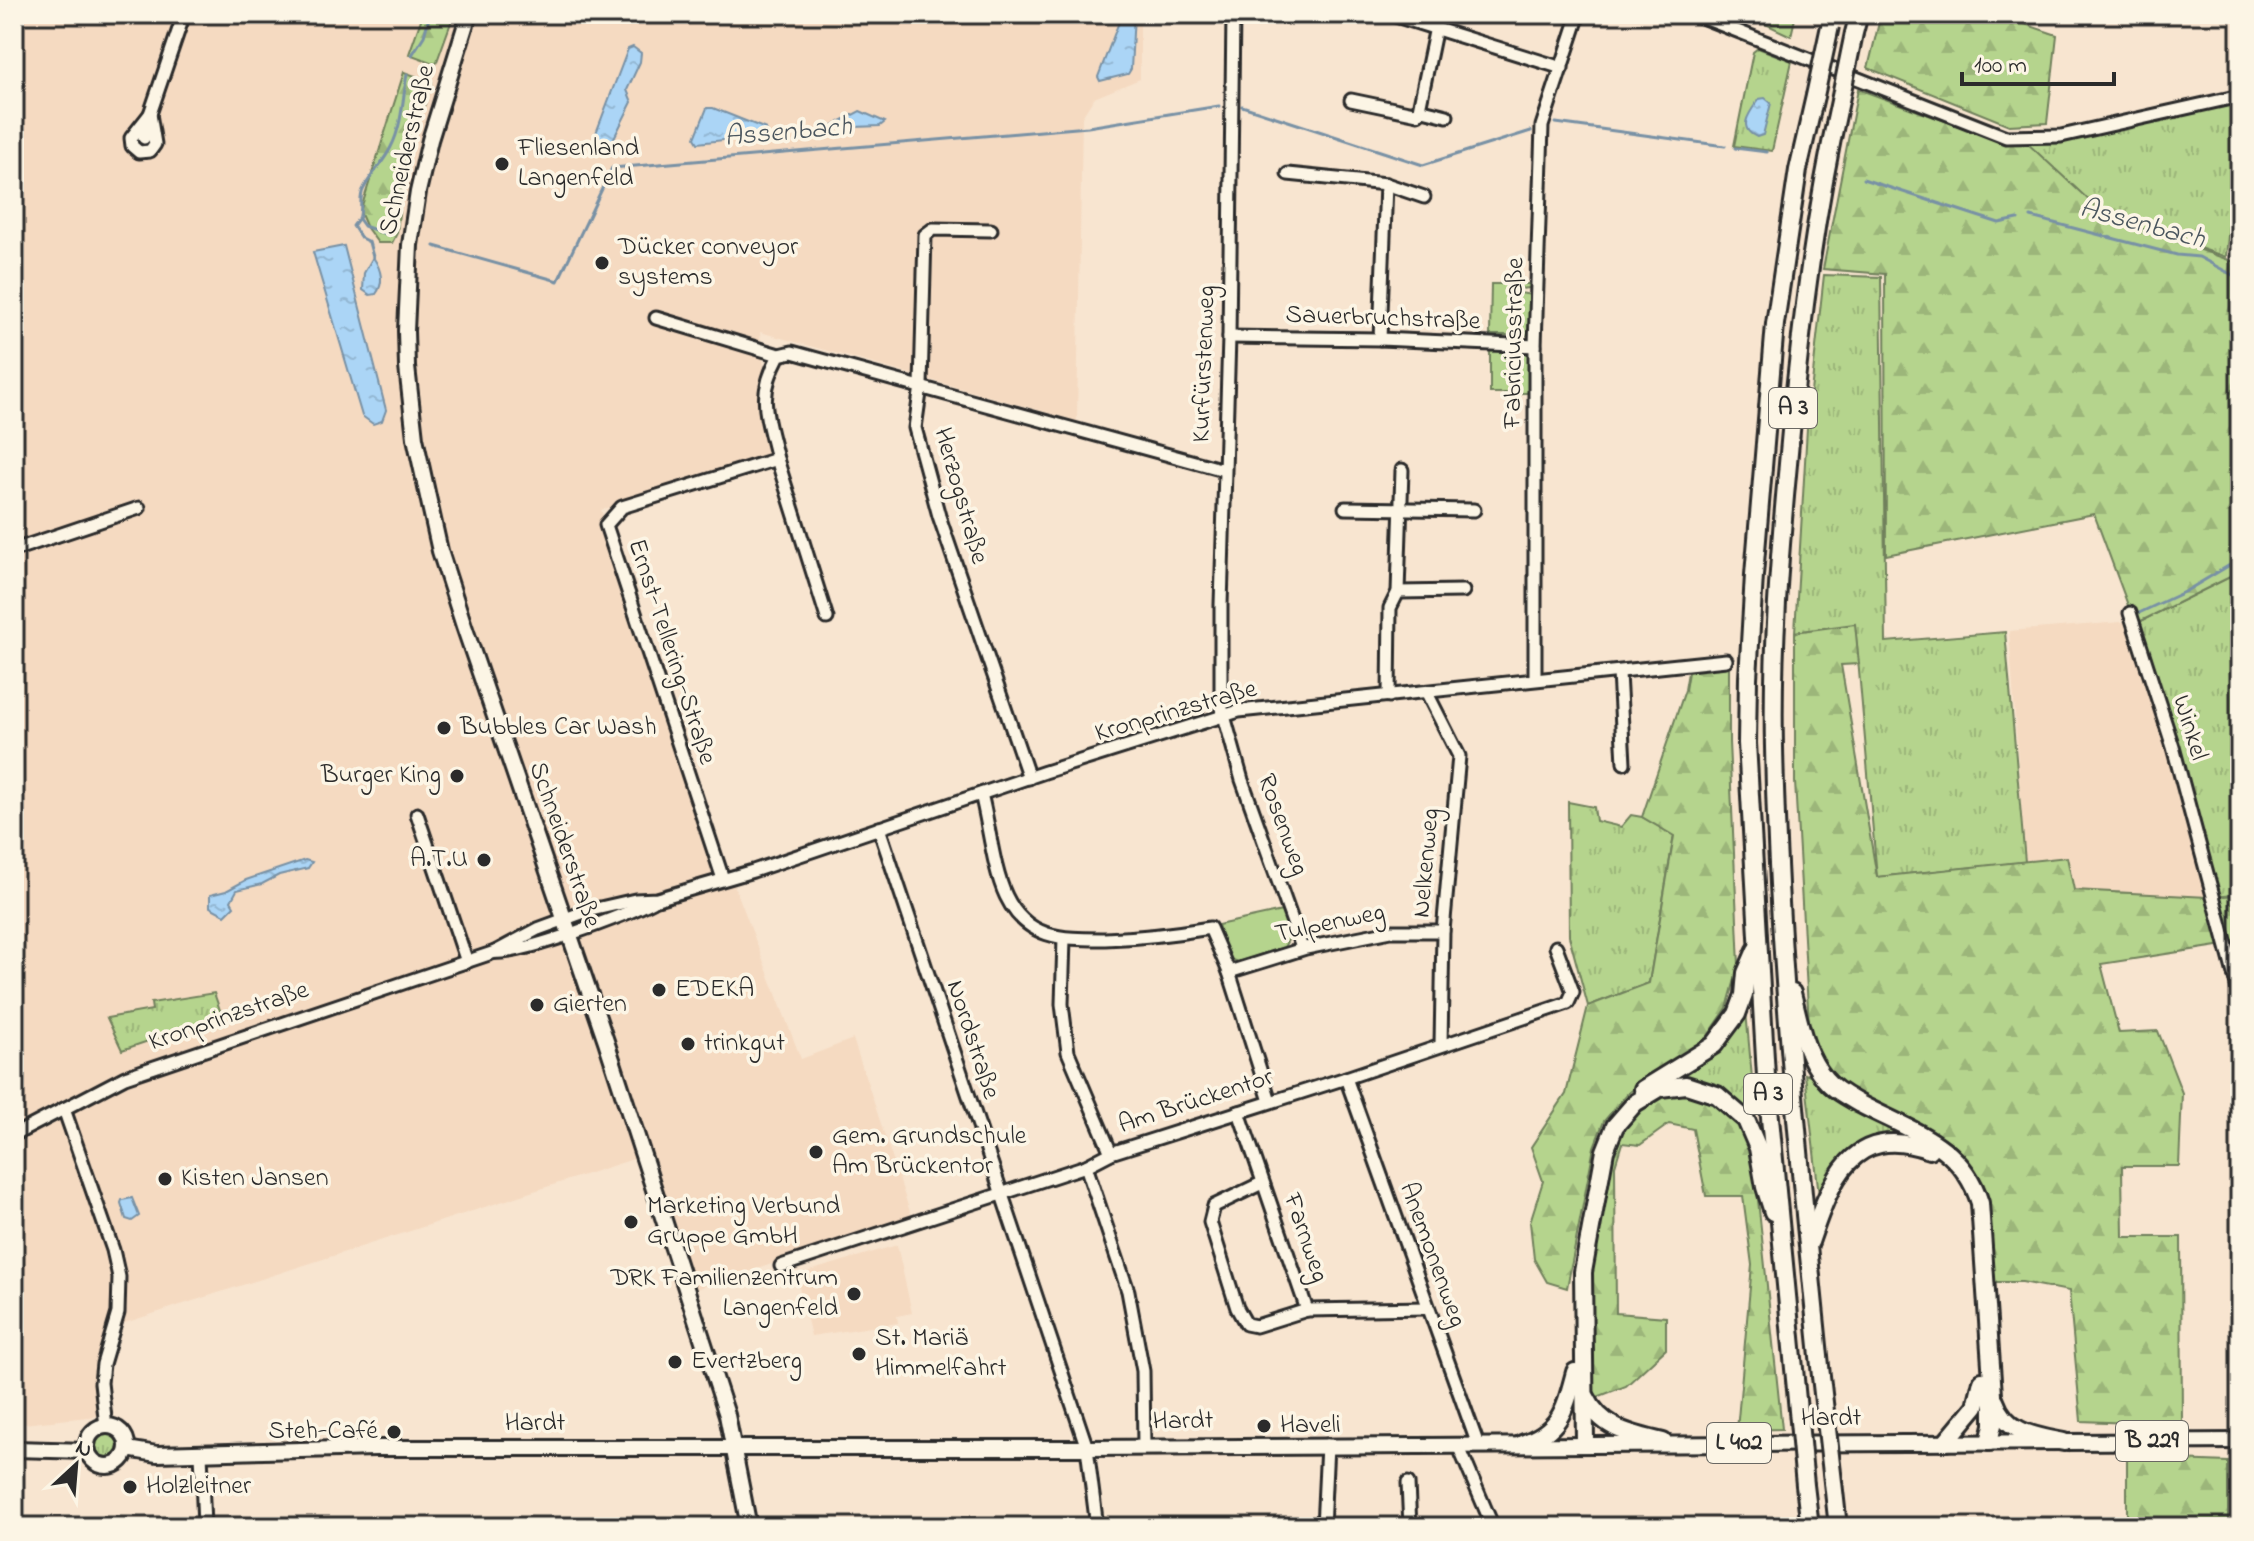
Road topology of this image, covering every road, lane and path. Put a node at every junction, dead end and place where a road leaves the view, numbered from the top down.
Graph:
1 (184, 14) edge
2 (469, 14) edge
3 (1233, 14) edge
4 (1389, 14) edge
5 (1579, 14) edge
6 (1694, 14) edge
7 (1731, 14) edge
8 (1859, 14) edge
9 (1831, 20) edge
10 (1436, 27) junction
11 (1728, 27) junction
12 (1562, 68) junction
13 (2240, 96) edge
14 (1351, 100) dead end
15 (1419, 109) junction
16 (1447, 116) dead end
17 (144, 138) dead end
18 (1288, 174) dead end
19 (1386, 184) junction
20 (1424, 197) dead end
21 (991, 230) dead end
22 (656, 318) dead end
23 (1229, 337) junction
24 (1380, 339) junction
25 (1535, 346) junction
26 (779, 355) junction
27 (921, 386) junction
28 (777, 459) junction
29 (1224, 470) junction
30 (1402, 470) dead end
31 (139, 508) dead end
32 (1345, 508) dead end
33 (1401, 509) junction
34 (1474, 510) dead end
35 (14, 550) edge
36 (1463, 591) dead end
37 (1398, 592) junction
38 (2130, 613) dead end
39 (827, 618) dead end
40 (1726, 660) dead end
41 (1619, 673) junction
42 (1535, 679) junction
43 (1427, 693) junction
44 (1389, 696) junction
45 (1224, 715) junction
46 (1624, 763) dead end
47 (1029, 778) junction
48 (981, 794) junction
49 (417, 814) dead end
50 (879, 828) junction
51 (723, 879) junction
52 (566, 926) junction
53 (1443, 931) junction
54 (1064, 939) junction
55 (1758, 945) junction
56 (1556, 947) dead end
57 (1302, 948) junction
58 (1781, 950) junction
59 (467, 962) junction
60 (1229, 972) junction
61 (2240, 996) edge
62 (1441, 1045) junction
63 (1346, 1078) junction
64 (1270, 1101) junction
65 (64, 1109) junction
66 (1239, 1112) junction
67 (14, 1135) edge
68 (1111, 1153) junction
69 (1086, 1166) junction
70 (1262, 1183) junction
71 (999, 1193) junction
72 (1783, 1243) junction
73 (1808, 1247) junction
74 (781, 1266) dead end
75 (1427, 1308) junction
76 (1307, 1310) junction
77 (1575, 1372) junction
78 (1982, 1381) junction
79 (1584, 1391) junction
80 (1993, 1395) junction
81 (106, 1426) junction
82 (2240, 1441) edge
83 (1663, 1442) junction
84 (1946, 1442) junction
85 (1989, 1442) junction
86 (2064, 1442) junction
87 (1580, 1443) junction
88 (1814, 1443) joint
89 (1522, 1444) junction
90 (1327, 1445) junction
91 (1458, 1445) junction
92 (1478, 1445) junction
93 (1144, 1447) junction
94 (736, 1448) junction
95 (1087, 1448) junction
96 (14, 1449) edge
97 (127, 1449) junction
98 (88, 1451) junction
99 (201, 1453) junction
100 (1408, 1483) dead end
101 (204, 1527) edge
102 (749, 1527) edge
103 (1097, 1527) edge
104 (1323, 1527) edge
105 (1410, 1527) edge
106 (1493, 1527) edge
107 (1810, 1527) edge
108 (1838, 1527) edge

1 - 17 street
2 - 52 main road, Schneiderstraße
3 - 23 street, Kurfürstenweg
4 - 10 street
5 - 12 street, Fabriciusstraße
6 - 11 street
7 - 11 street
8 - 58 highway, A 3, bridge
9 - 55 highway, A 3, bridge
10 - 12 street
10 - 15 street
11 - 13 street
12 - 25 street, Fabriciusstraße
14 - 15 street
15 - 16 street
18 - 19 street
19 - 20 street
19 - 24 street
21 - 27 street, Herzogstraße
22 - 26 street
23 - 24 street, Sauerbruchstraße
23 - 29 street, Kurfürstenweg
24 - 25 street, Sauerbruchstraße
25 - 42 street, Fabriciusstraße
26 - 27 street
26 - 28 street
27 - 29 street
27 - 47 street, Herzogstraße
28 - 39 street
28 - 51 street, Ernst-Tellering-Straße
29 - 45 street, Kurfürstenweg
30 - 33 street
31 - 35 street
32 - 33 street
33 - 34 street
33 - 37 street
36 - 37 street
37 - 44 street
38 - 61 street, Winkel
40 - 41 street, Kronprinzstraße
41 - 42 street, Kronprinzstraße
41 - 46 street
42 - 43 street, Kronprinzstraße
43 - 44 street, Kronprinzstraße
43 - 53 street, Nelkenweg
44 - 45 street, Kronprinzstraße
45 - 47 street, Kronprinzstraße
45 - 57 street, Rosenweg
47 - 48 street, Kronprinzstraße
48 - 50 street, Kronprinzstraße
48 - 54 street
49 - 59 street
50 - 51 street, Kronprinzstraße
50 - 71 street, Nordstraße
51 - 52 street, Kronprinzstraße
52 - 59 street, Kronprinzstraße
52 - 94 main road, Schneiderstraße
53 - 57 street, Tulpenweg
53 - 62 street, Nelkenweg
54 - 60 street
54 - 68 street
55 - 72 highway, A 3
55 - 77 highway
56 - 62 street, Am Brückentor
57 - 60 street, Tulpenweg
58 - 73 highway, A 3
58 - 80 highway
59 - 65 street, Kronprinzstraße
60 - 64 street
62 - 63 street, Am Brückentor
63 - 64 street, Am Brückentor
63 - 75 street, Anemonenweg
64 - 66 street, Am Brückentor
65 - 67 street, Kronprinzstraße
65 - 81 street
66 - 68 street, Am Brückentor
66 - 70 street, Farnweg
68 - 69 street, Am Brückentor
69 - 71 street, Am Brückentor
69 - 93 street
70 - 76 street, Farnweg
70 - 76 street
71 - 74 street, Am Brückentor
71 - 95 street, Nordstraße
72 - 79 highway
72 - 107 highway, A 3, bridge
73 - 78 highway
73 - 108 highway, A 3, bridge
75 - 76 street, Farnweg
75 - 92 street, Anemonenweg
77 - 87 highway
77 - 89 highway
78 - 84 highway
78 - 85 highway
79 - 83 highway
79 - 87 highway
80 - 85 highway
80 - 86 highway
81 - 97 main road
81 - 98 main road
82 - 86 main road, Hardt / B 229
83 - 87 main road, Hardt / L 402
83 - 88 main road, Hardt / L 402
84 - 85 main road, Hardt / B 229
84 - 88 main road, Hardt / B 229
85 - 86 main road, Hardt / B 229
87 - 89 main road, Hardt / L 402
89 - 92 main road, Hardt / L 402
90 - 91 main road, Hardt / L 402
90 - 93 main road, Hardt / L 402
90 - 104 street
91 - 92 main road, Hardt / L 402
91 - 106 street
93 - 95 main road, Hardt / L 402
94 - 95 main road, Hardt / L 402
94 - 99 main road, Hardt / L 402
94 - 102 main road, Schneiderstraße
95 - 103 street, Nordstraße
96 - 98 main road, L 402
97 - 98 main road, L 402
97 - 99 main road, Hardt / L 402
99 - 101 street
100 - 105 street

